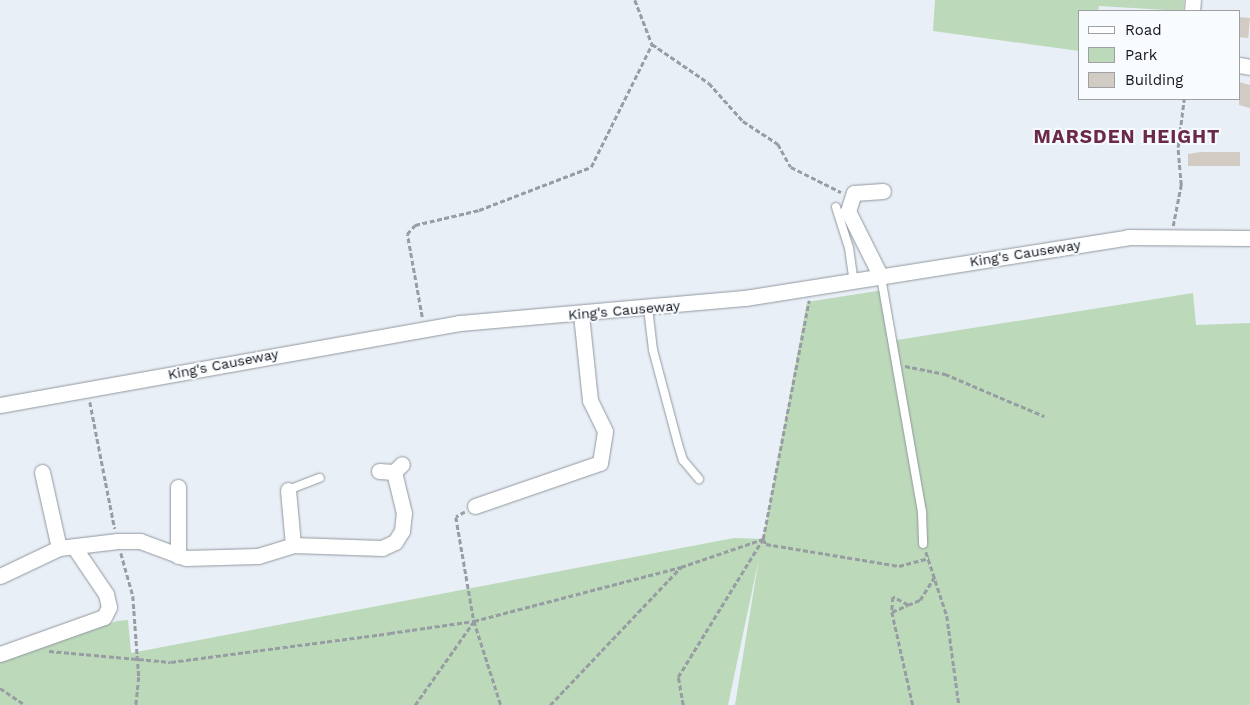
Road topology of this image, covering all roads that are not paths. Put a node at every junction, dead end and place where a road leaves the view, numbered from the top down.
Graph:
1 (883, 191) dead end
2 (836, 208) dead end
3 (1250, 238) edge
4 (881, 277) junction
5 (854, 282) junction
6 (648, 308) junction
7 (581, 315) junction
8 (0, 405) edge
9 (379, 471) dead end
10 (42, 472) dead end
11 (320, 478) dead end
12 (699, 479) dead end
13 (178, 487) dead end
14 (288, 490) joint
15 (475, 506) road end
16 (923, 544) road end
17 (294, 545) junction
18 (74, 547) junction
19 (58, 548) junction
20 (178, 556) junction
21 (0, 576) edge
22 (0, 654) edge

1 - 4 street
2 - 5 lane
3 - 4 street, King's Causeway
4 - 5 street, King's Causeway
4 - 16 lane
5 - 6 street, King's Causeway
6 - 7 street, King's Causeway
6 - 12 lane
7 - 8 street, King's Causeway
7 - 15 street
9 - 17 street
10 - 19 street
11 - 14 lane
13 - 20 street
14 - 17 street
17 - 20 street
18 - 19 street
18 - 20 street
18 - 22 street
19 - 21 street

